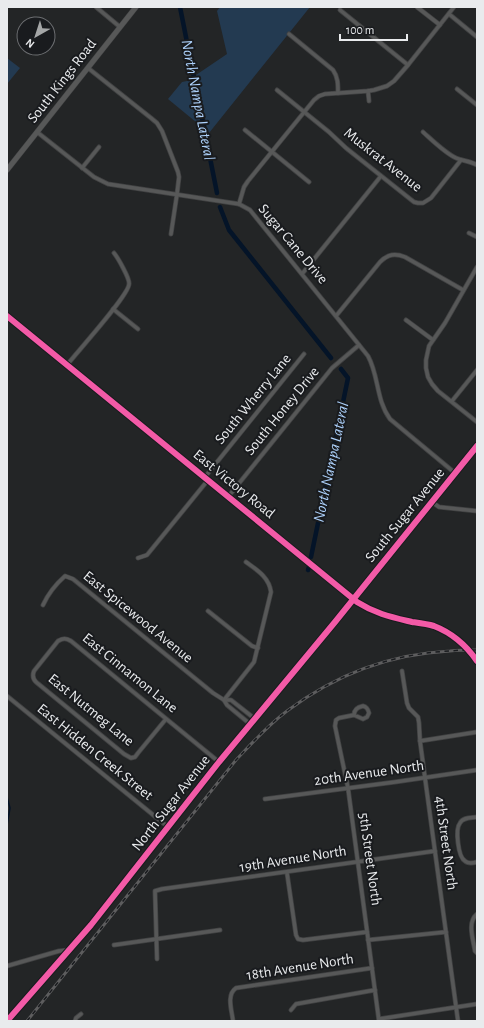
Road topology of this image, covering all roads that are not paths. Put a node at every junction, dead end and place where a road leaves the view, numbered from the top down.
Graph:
1 (96, 7) edge
2 (136, 7) edge
3 (417, 7) edge
4 (454, 7) edge
5 (340, 10) dead end
6 (448, 14) junction
7 (440, 25) junction
8 (120, 27) junction
9 (289, 34) dead end
10 (477, 37) edge
11 (408, 65) junction
12 (88, 68) junction
13 (457, 89) dead end
14 (277, 90) dead end
15 (368, 91) junction
16 (338, 93) junction
17 (370, 101) dead end
18 (477, 105) edge
19 (304, 112) junction
20 (245, 130) dead end
21 (37, 132) junction
22 (423, 132) dead end
23 (99, 147) dead end
24 (272, 152) junction
25 (461, 160) junction
26 (477, 165) edge
27 (82, 168) junction
28 (7, 170) edge
29 (381, 176) junction
30 (309, 182) dead end
31 (177, 194) junction
32 (239, 204) junction
33 (469, 233) dead end
34 (171, 234) dead end
35 (477, 237) edge
36 (114, 253) dead end
37 (477, 267) edge
38 (302, 274) junction
39 (464, 290) junction
40 (113, 309) junction
41 (7, 316) edge
42 (336, 316) junction
43 (406, 320) dead end
44 (138, 329) dead end
45 (433, 340) junction
46 (359, 345) junction
47 (304, 354) dead end
48 (67, 365) junction
49 (477, 370) edge
50 (452, 402) junction
51 (477, 422) edge
52 (477, 446) edge
53 (455, 473) junction
54 (206, 479) junction
55 (228, 497) junction
56 (432, 502) junction
57 (477, 510) edge
58 (138, 558) dead end
59 (246, 562) dead end
60 (354, 600) junction
61 (43, 605) dead end
62 (208, 611) dead end
63 (258, 648) junction
64 (476, 659) edge
65 (402, 671) dead end
66 (33, 677) joint
67 (7, 696) edge
68 (224, 700) junction
69 (354, 715) junction
70 (166, 719) junction
71 (255, 719) junction
72 (250, 724) junction
73 (477, 732) edge
74 (420, 741) junction
75 (219, 762) junction
76 (477, 770) edge
77 (425, 778) junction
78 (348, 788) junction
79 (265, 799) dead end
80 (477, 817) edge
81 (168, 827) junction
82 (435, 851) junction
83 (358, 861) junction
84 (477, 862) edge
85 (287, 872) junction
86 (477, 914) edge
87 (220, 930) dead end
88 (367, 932) junction
89 (446, 932) junction
90 (156, 939) junction
91 (368, 940) junction
92 (114, 945) dead end
93 (70, 950) junction
94 (477, 954) edge
95 (157, 959) dead end
96 (7, 966) edge
97 (372, 968) junction
98 (375, 990) junction
99 (477, 1004) edge
100 (456, 1006) junction
101 (290, 1010) dead end
102 (81, 1014) dead end
103 (379, 1020) edge
104 (7, 1021) edge
105 (75, 1021) edge
106 (233, 1021) edge
107 (458, 1021) edge

1 - 8 street
2 - 8 street, South Kings Road
3 - 7 street
4 - 6 street
5 - 11 street
6 - 7 street
6 - 10 street
7 - 11 street
8 - 12 street, South Kings Road
9 - 16 street
11 - 15 street
12 - 21 street, South Kings Road
12 - 31 street
13 - 18 street
14 - 19 street, Muskrat Avenue
15 - 16 street
15 - 17 street
16 - 19 street
19 - 24 street
19 - 29 street, Muskrat Avenue
20 - 24 street
21 - 27 street, Sugar Cane Drive
21 - 28 street, South Kings Road
22 - 25 street
23 - 27 street
24 - 30 street
24 - 32 street
25 - 26 street
25 - 29 street, Muskrat Avenue
27 - 31 street, Sugar Cane Drive
29 - 38 street
31 - 32 street, Sugar Cane Drive
31 - 34 street
32 - 38 street, Sugar Cane Drive
33 - 35 street
36 - 40 street
37 - 39 street
38 - 42 street, Sugar Cane Drive
39 - 42 street
39 - 45 street
40 - 44 street
40 - 48 street
41 - 48 street, East Victory Road
42 - 46 street, Sugar Cane Drive
43 - 45 street
45 - 50 street
46 - 53 street, Sugar Cane Drive
46 - 55 street, South Honey Drive
47 - 54 street, South Wherry Lane
48 - 54 street, East Victory Road
49 - 50 street
50 - 51 street
52 - 53 street, South Sugar Avenue
53 - 56 street, South Sugar Avenue
54 - 55 street, East Victory Road
54 - 58 street, South Wherry Lane
55 - 60 street, East Victory Road
56 - 57 street
56 - 60 street, South Sugar Avenue
59 - 63 street
60 - 64 street, East Victory Road
60 - 71 street, North Sugar Avenue
61 - 68 street, East Spicewood Avenue
62 - 63 street
63 - 68 street
65 - 74 street, 4th Street North
66 - 70 street, East Nutmeg Lane
66 - 70 street, East Cinnamon Lane
67 - 81 street, East Hidden Creek Street
68 - 71 street, East Spicewood Avenue
68 - 72 street, East Spicewood Avenue
69 - 69 street
69 - 78 street, 5th Street North
70 - 75 street, East Cinnamon Lane
71 - 72 street, North Sugar Avenue
72 - 75 street, North Sugar Avenue
73 - 74 street
74 - 77 street, 4th Street North
75 - 81 street, North Sugar Avenue
76 - 77 street, 20th Avenue North
77 - 78 street, 20th Avenue North
77 - 82 street, 4th Street North
78 - 79 street, 20th Avenue North
78 - 83 street, 5th Street North
80 - 84 street
81 - 93 street, North Sugar Avenue
82 - 83 street, 19th Avenue North
82 - 89 street, 4th Street North
83 - 85 street, 19th Avenue North
83 - 88 street, 5th Street North
85 - 88 street
85 - 90 street, 19th Avenue North
86 - 94 street
87 - 90 street
88 - 91 street, 5th Street North
89 - 91 street, 18th Avenue North
89 - 100 street, 4th Street North
90 - 92 street
90 - 95 street
91 - 97 street, 5th Street North
93 - 96 street
93 - 104 street, North Sugar Avenue
97 - 98 street, 5th Street North
97 - 106 street, 18th Avenue North
98 - 101 street
98 - 103 street, 5th Street North
99 - 100 street
100 - 103 street
100 - 107 street, 4th Street North
102 - 105 street

